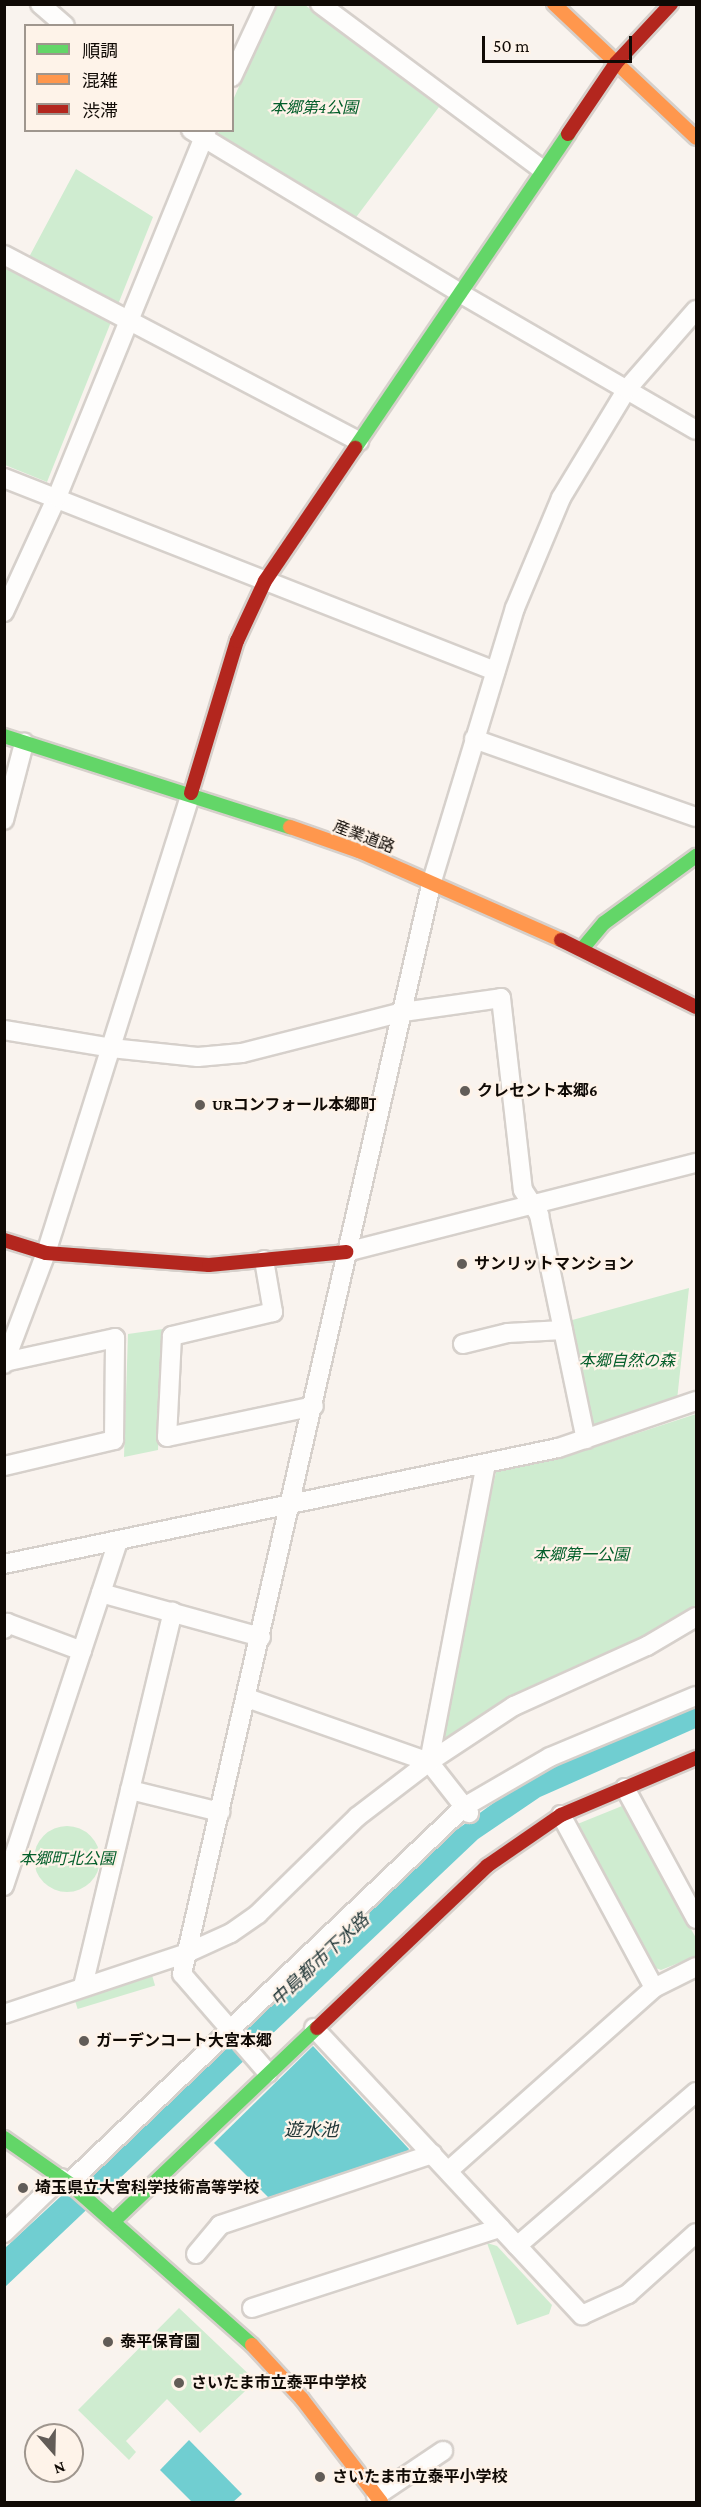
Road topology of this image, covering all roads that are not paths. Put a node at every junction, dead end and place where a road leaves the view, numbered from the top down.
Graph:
1 (40, 4) edge
2 (266, 4) edge
3 (320, 4) edge
4 (554, 4) edge
5 (671, 4) edge
6 (63, 24) edge
7 (616, 63) junction
8 (234, 72) edge
9 (200, 134) edge
10 (696, 138) edge
11 (541, 169) junction
12 (4, 255) edge
13 (458, 292) junction
14 (696, 310) edge
15 (128, 320) junction
16 (627, 389) junction
17 (696, 430) edge
18 (359, 441) junction
19 (4, 478) edge
20 (57, 497) junction
21 (265, 581) junction
22 (4, 612) edge
23 (495, 671) junction
24 (4, 736) edge
25 (474, 739) junction
26 (24, 742) junction
27 (191, 793) junction
28 (696, 817) edge
29 (4, 820) edge
30 (696, 856) edge
31 (432, 881) junction
32 (582, 949) junction
33 (696, 1007) edge
34 (403, 1012) junction
35 (4, 1030) edge
36 (111, 1048) junction
37 (695, 1168) edge
38 (531, 1204) junction
39 (4, 1240) edge
40 (346, 1252) junction
41 (46, 1253) junction
42 (264, 1260) junction
43 (563, 1329) junction
44 (463, 1344) dead end
45 (5, 1363) edge
46 (696, 1401) edge
47 (314, 1406) junction
48 (586, 1439) junction
49 (486, 1463) junction
50 (4, 1466) edge
51 (291, 1504) junction
52 (118, 1541) junction
53 (4, 1564) edge
54 (101, 1593) junction
55 (173, 1612) junction
56 (696, 1617) edge
57 (4, 1629) edge
58 (261, 1637) junction
59 (82, 1651) junction
60 (696, 1696) edge
61 (247, 1698) junction
62 (696, 1758) edge
63 (429, 1761) junction
64 (626, 1788) junction
65 (130, 1790) junction
66 (467, 1810) junction
67 (220, 1812) junction
68 (561, 1815) junction
69 (11, 1841) edge
70 (4, 1886) edge
71 (696, 1919) edge
72 (187, 1953) junction
73 (696, 1967) edge
74 (83, 1986) junction
75 (654, 1988) junction
76 (4, 2014) edge
77 (314, 2028) junction
78 (234, 2035) junction
79 (263, 2067) junction
80 (696, 2092) edge
81 (4, 2138) edge
82 (432, 2154) junction
83 (448, 2171) junction
84 (67, 2181) junction
85 (114, 2221) junction
86 (500, 2228) junction
87 (4, 2233) edge
88 (696, 2233) edge
89 (517, 2246) junction
90 (195, 2254) dead end
91 (252, 2308) dead end
92 (443, 2451) dead end
93 (378, 2499) edge

1 - 6 street
2 - 8 street
3 - 11 street
4 - 7 street
5 - 7 street
7 - 10 street
7 - 11 street
9 - 13 street
9 - 15 street
11 - 13 street
12 - 15 street
13 - 16 street
13 - 18 street
14 - 16 street
15 - 18 street
15 - 20 street
16 - 17 street
16 - 23 street
18 - 21 street
19 - 20 street
20 - 21 street
20 - 22 street
21 - 23 street
21 - 27 street
23 - 25 street
24 - 26 street, 産業道路
25 - 28 street
25 - 31 street
26 - 27 street, 産業道路
26 - 29 street
27 - 31 street, 産業道路
27 - 36 street
30 - 32 street
31 - 32 street, 産業道路
31 - 34 street
32 - 33 street, 産業道路
34 - 36 street
34 - 38 street
34 - 40 street
35 - 36 street
36 - 41 street
37 - 38 street
38 - 40 street
38 - 43 street
39 - 41 street
40 - 42 street
40 - 47 street
41 - 42 street
41 - 45 street
42 - 47 street
43 - 44 street
43 - 48 street
45 - 50 street
46 - 48 street
47 - 51 street
48 - 49 street
49 - 51 street
49 - 63 street
51 - 52 street
51 - 58 street
52 - 53 street
52 - 54 street
54 - 55 street
54 - 59 street
55 - 58 street
55 - 65 street
56 - 63 street
57 - 59 street
58 - 61 street
59 - 69 street
60 - 66 street
61 - 63 street
61 - 67 street
62 - 64 street
63 - 66 street
63 - 72 street
64 - 68 street
64 - 71 street
65 - 67 street
65 - 74 street
66 - 78 street
67 - 72 street
68 - 75 street
68 - 77 street
69 - 70 street
72 - 74 street
72 - 78 street
73 - 75 street
74 - 76 street
75 - 83 street
77 - 79 street
77 - 82 street
78 - 79 street
78 - 84 street
79 - 85 street
80 - 89 street
81 - 84 street
82 - 83 street
82 - 90 street
83 - 86 street
84 - 85 street
84 - 87 street
85 - 93 street
86 - 89 street
86 - 91 street
88 - 89 street
92 - 93 street

